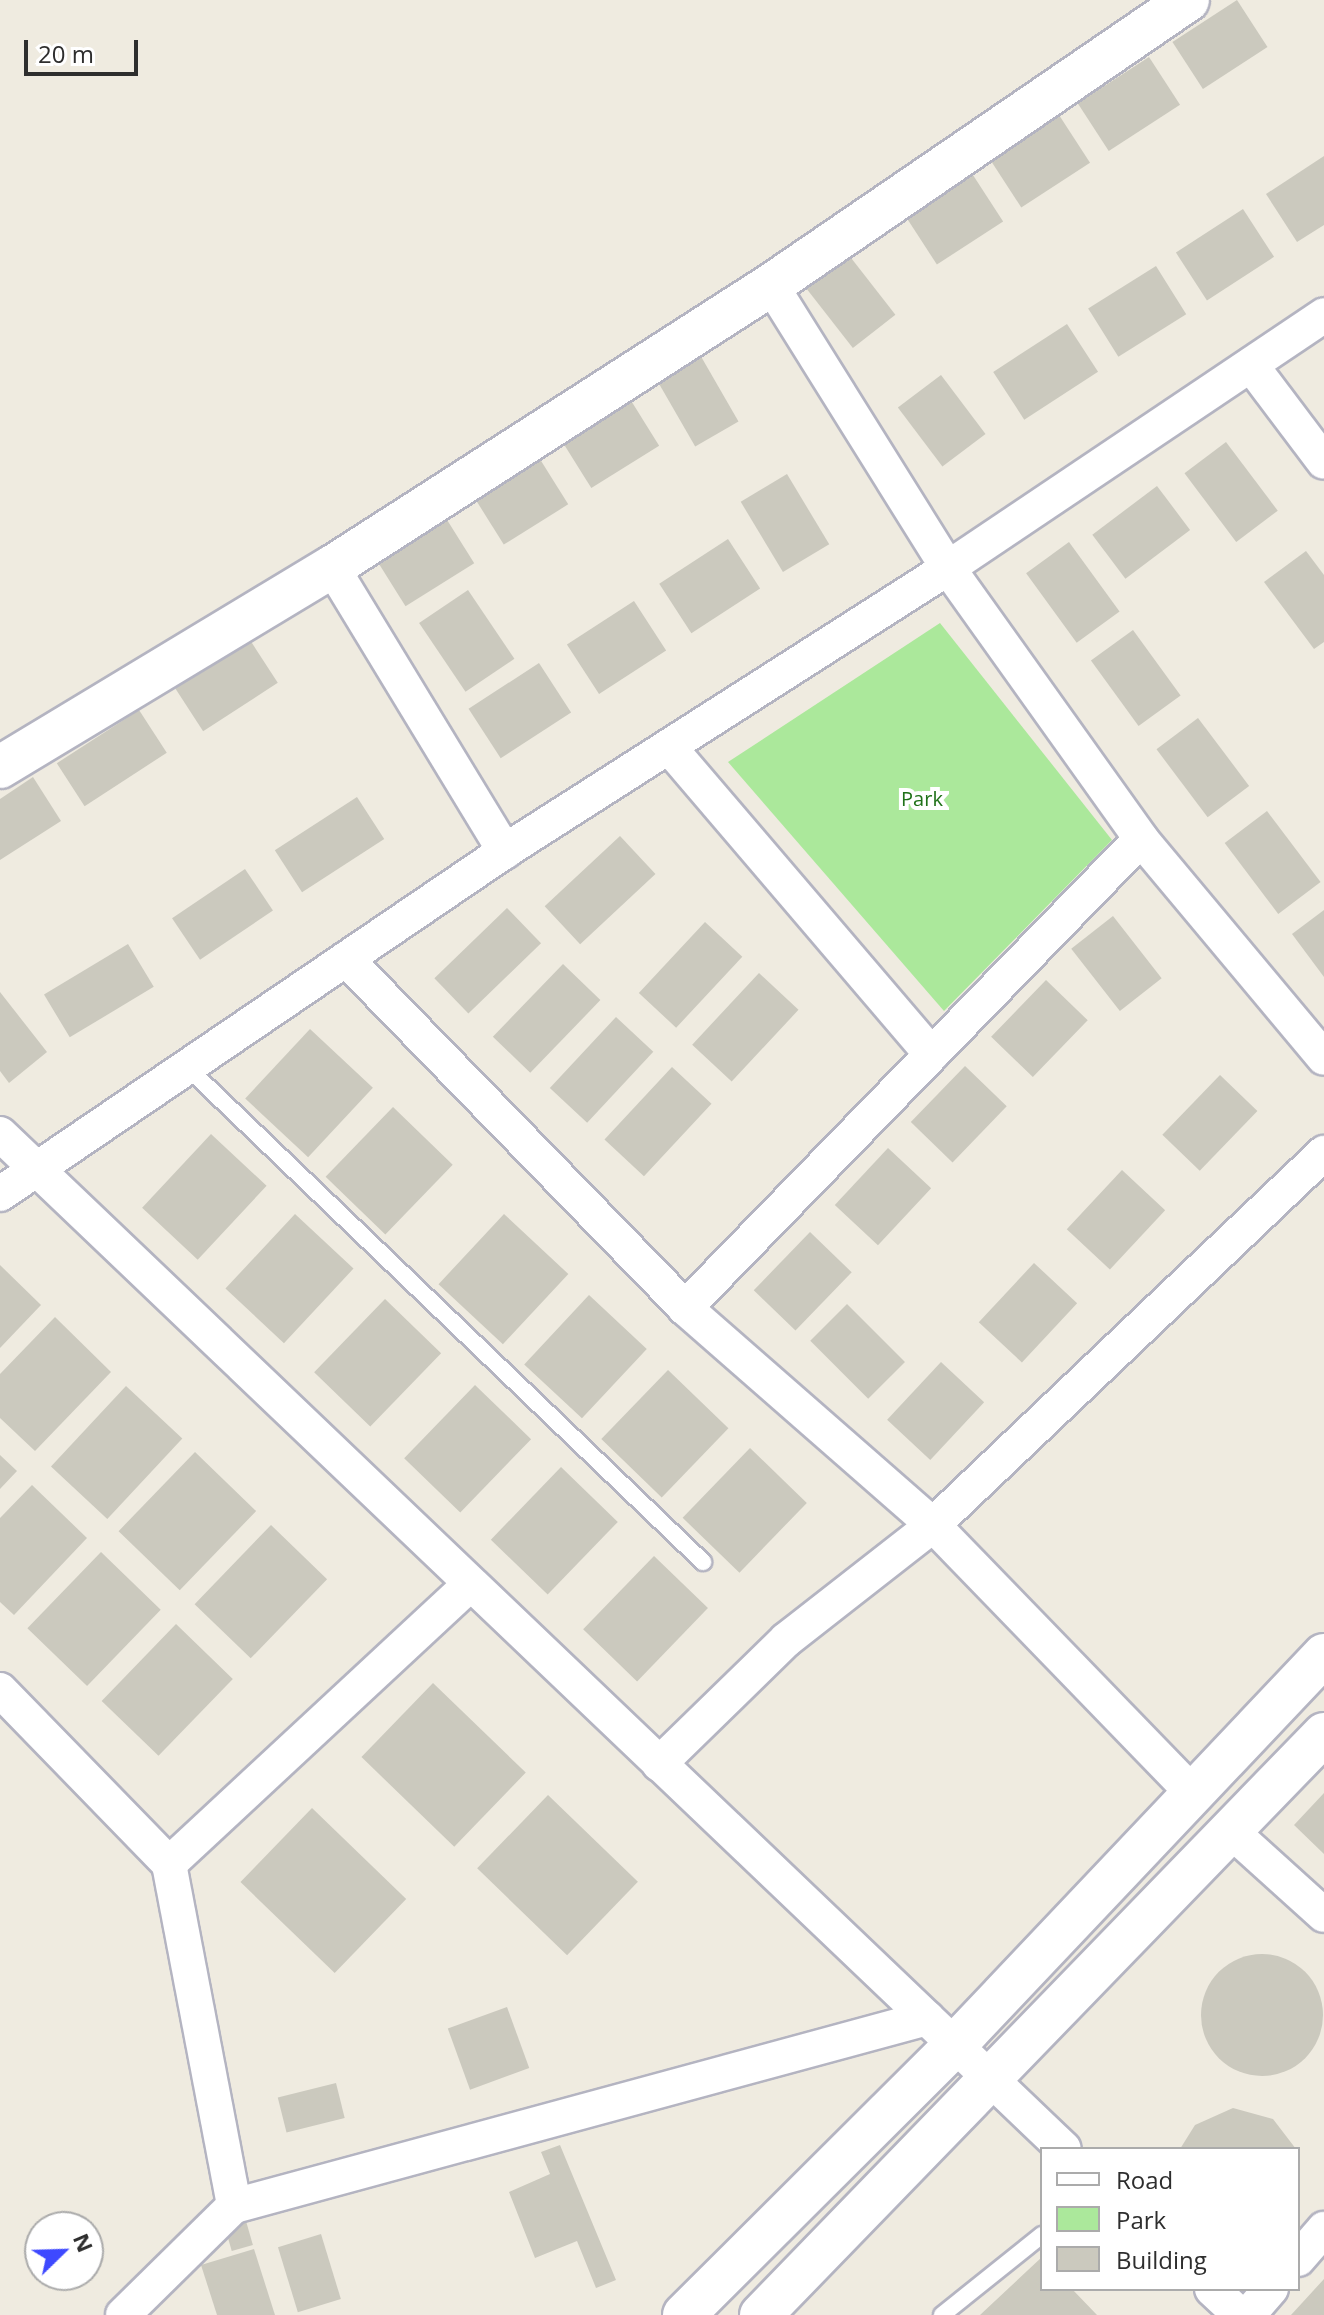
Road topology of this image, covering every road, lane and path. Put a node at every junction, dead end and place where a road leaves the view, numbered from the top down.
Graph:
1 (1188, 0) edge
2 (771, 285) junction
3 (1324, 315) edge
4 (1251, 365) junction
5 (1324, 462) edge
6 (332, 567) junction
7 (948, 568) junction
8 (669, 747) junction
9 (0, 767) edge
10 (1141, 839) junction
11 (505, 851) junction
12 (346, 959) junction
13 (931, 1054) junction
14 (1324, 1058) edge
15 (190, 1070) junction
16 (0, 1134) edge
17 (1324, 1153) edge
18 (37, 1171) junction
19 (0, 1194) edge
20 (685, 1308) junction
21 (933, 1525) junction
22 (703, 1562) dead end
23 (470, 1584) junction
24 (1324, 1655) edge
25 (0, 1690) edge
26 (1324, 1734) edge
27 (659, 1764) junction
28 (1191, 1791) junction
29 (1231, 1831) junction
30 (169, 1864) junction
31 (1324, 1915) edge
32 (941, 2032) junction
33 (993, 2081) junction
34 (1062, 2147) edge
35 (234, 2206) junction
36 (1324, 2229) edge
37 (1040, 2237) edge
38 (1300, 2257) edge
39 (1214, 2291) edge
40 (1269, 2291) edge
41 (134, 2311) edge
42 (684, 2315) edge
43 (761, 2315) edge
44 (942, 2315) edge
45 (1240, 2315) edge
46 (1248, 2315) edge

1 - 2 street
2 - 6 street
2 - 7 street
3 - 4 street
4 - 5 street
4 - 7 street
6 - 9 street
6 - 11 street
7 - 8 street
7 - 10 street
8 - 11 street
8 - 13 street
10 - 13 street
10 - 14 street
11 - 12 street
12 - 15 street
12 - 20 street
13 - 20 street
15 - 18 street
15 - 22 lane
16 - 18 street
17 - 21 street
18 - 19 street
18 - 23 street
20 - 21 street
21 - 27 street
21 - 28 street
23 - 27 street
23 - 30 street
24 - 28 street
25 - 30 street
26 - 29 street
27 - 32 street
28 - 32 street
29 - 31 street
29 - 33 street
30 - 35 street
32 - 33 street
32 - 35 street
32 - 42 street
33 - 34 street
33 - 43 street
35 - 41 street
36 - 38 street
37 - 44 lane
39 - 45 street
40 - 46 street

